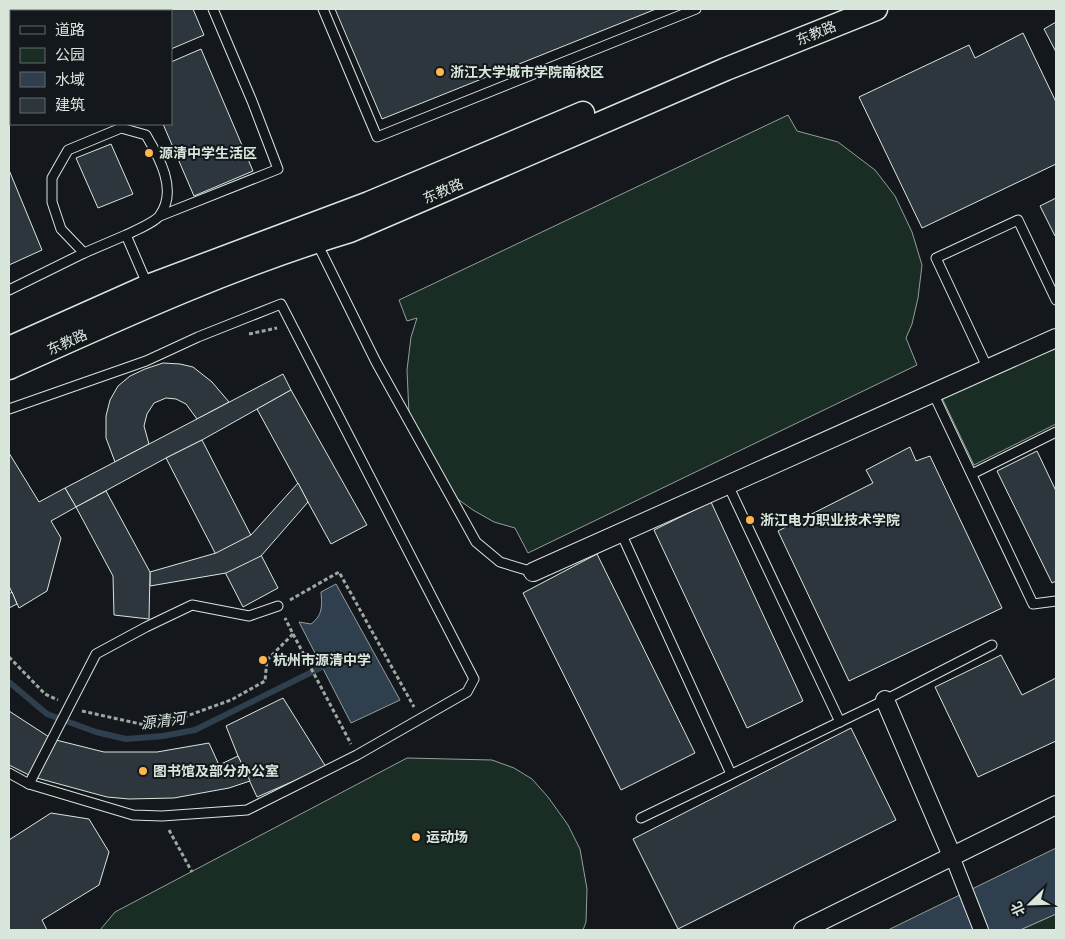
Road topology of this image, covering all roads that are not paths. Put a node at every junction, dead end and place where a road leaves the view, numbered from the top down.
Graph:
1 (212, 9) edge
2 (323, 9) edge
3 (696, 9) edge
4 (839, 9) edge
5 (876, 9) edge
6 (160, 216) junction
7 (126, 235) junction
8 (316, 241) junction
9 (84, 253) junction
10 (9, 290) edge
11 (151, 294) junction
12 (1056, 300) edge
13 (1056, 338) edge
14 (9, 348) edge
15 (9, 368) edge
16 (988, 369) junction
17 (933, 393) junction
18 (9, 409) edge
19 (1056, 432) edge
20 (972, 474) junction
21 (728, 485) junction
22 (621, 533) junction
23 (533, 572) joint
24 (1056, 602) edge
25 (278, 606) road end
26 (992, 645) dead end
27 (885, 700) junction
28 (840, 722) junction
29 (9, 773) edge
30 (731, 774) junction
31 (29, 784) junction
32 (1056, 805) edge
33 (641, 818) dead end
34 (952, 856) junction
35 (803, 930) edge
36 (981, 930) edge

1 - 6 lane
2 - 3 lane
4 - 11 street, 东教路
5 - 8 street, 东教路
6 - 7 lane
6 - 9 lane
7 - 9 lane
7 - 11 lane
8 - 11 street, 东教路
8 - 23 lane
9 - 10 lane
11 - 14 street, 东教路
11 - 15 street, 东教路
12 - 16 lane
13 - 16 street
16 - 17 street
17 - 20 lane
17 - 21 street
18 - 31 lane
19 - 20 lane
20 - 24 lane
21 - 22 street
21 - 28 lane
22 - 23 street
22 - 30 lane
25 - 31 lane
26 - 27 lane
27 - 28 lane
27 - 34 street
28 - 30 lane
29 - 31 lane
30 - 33 lane
32 - 34 street
34 - 35 street
34 - 36 street

